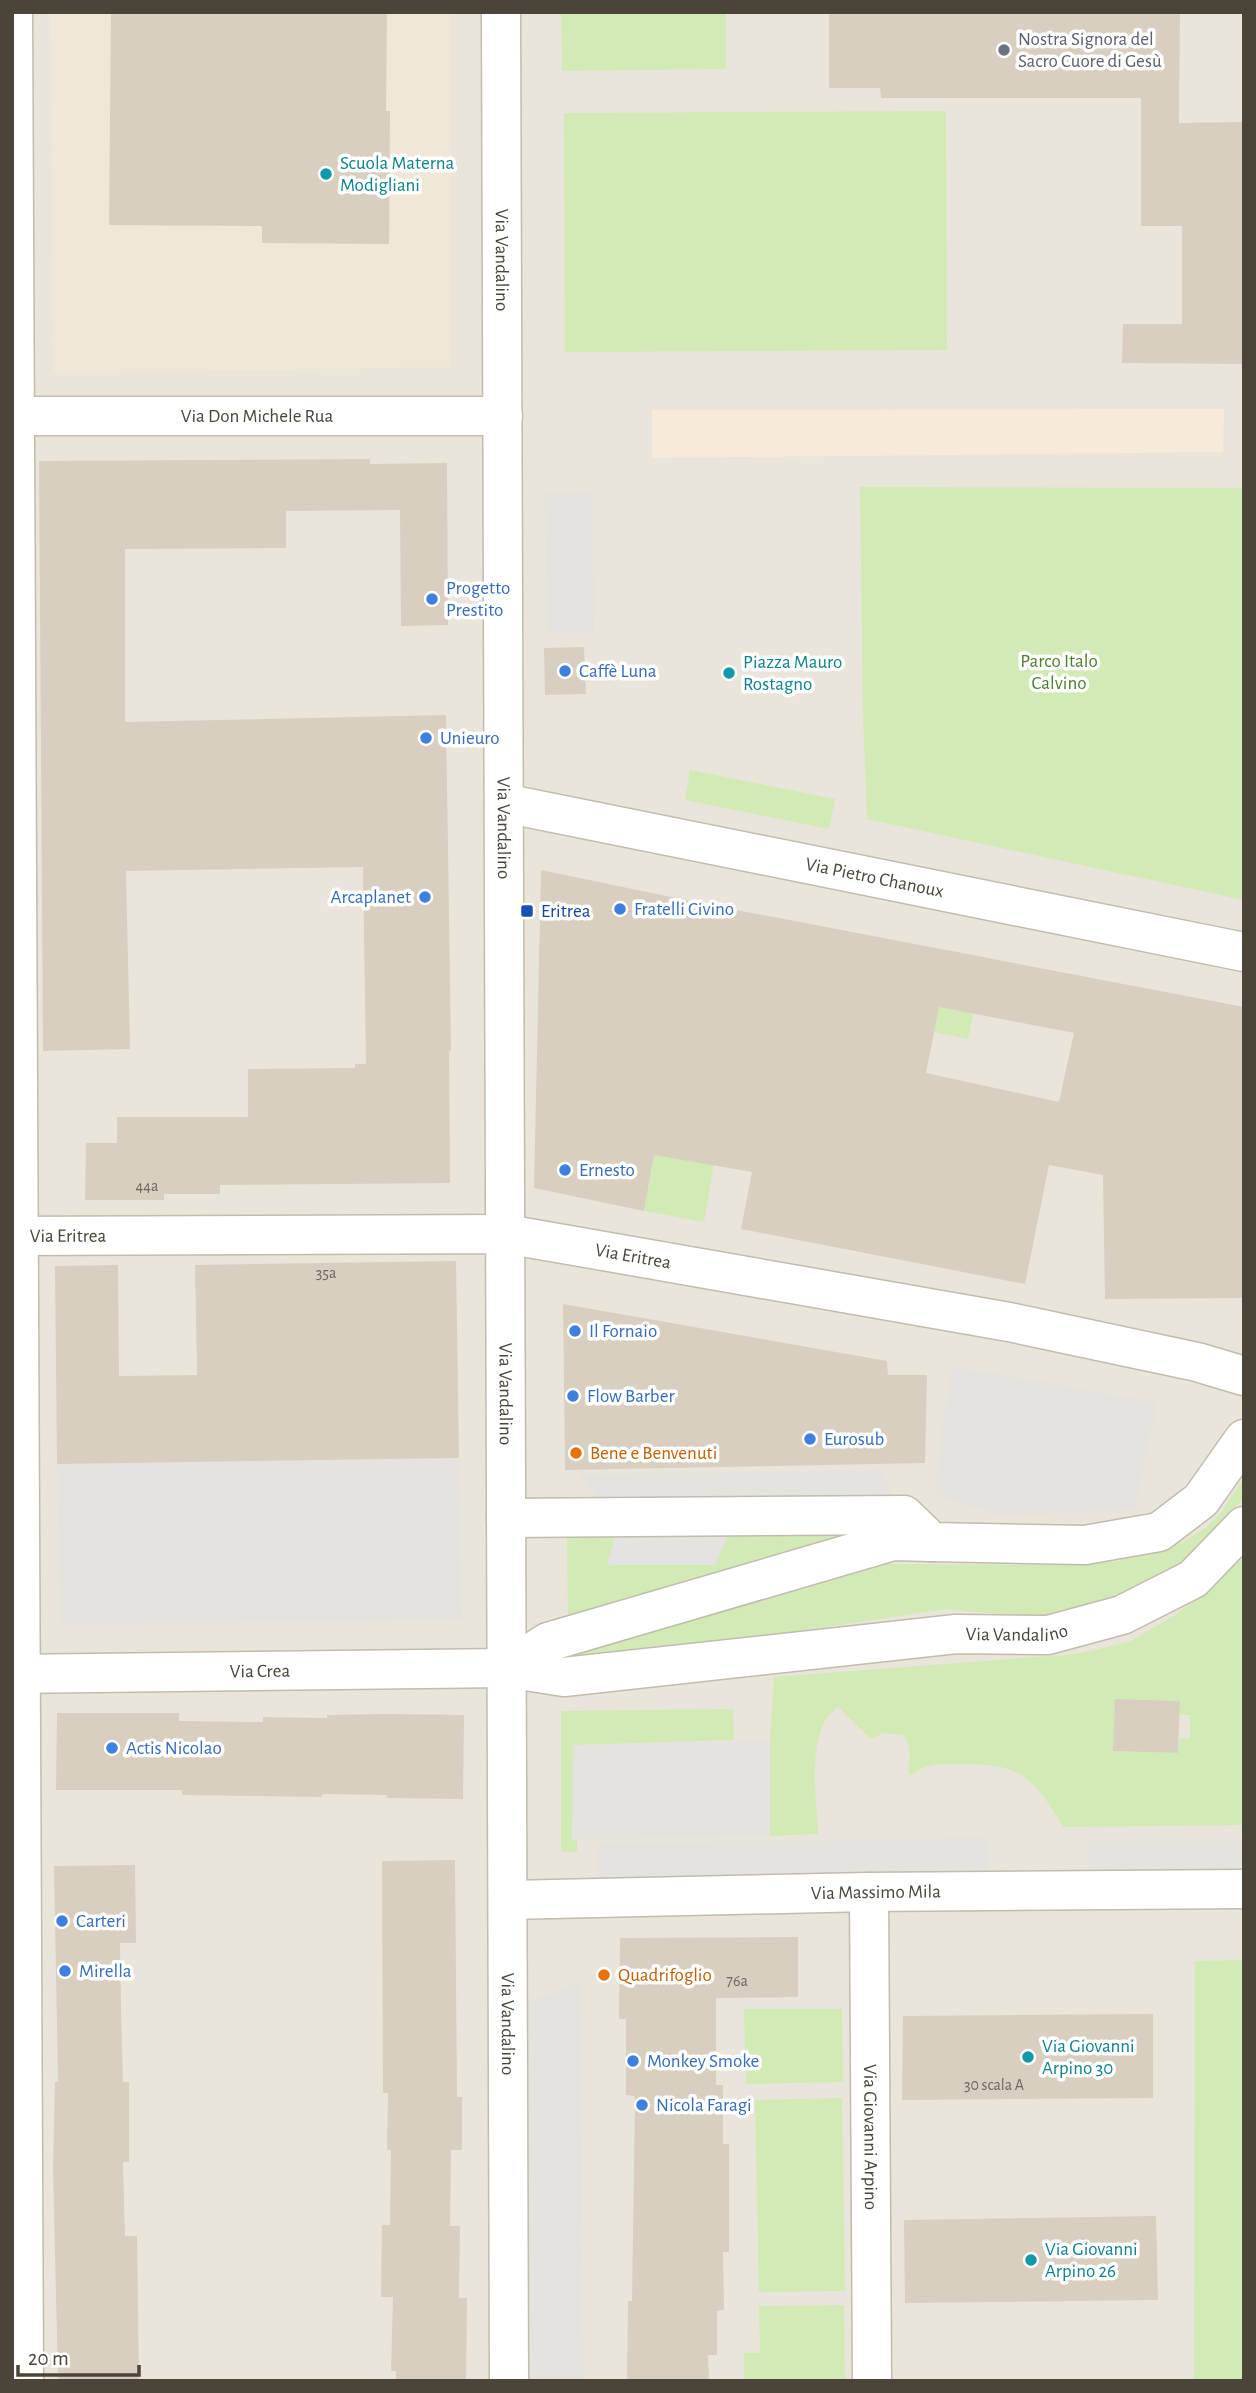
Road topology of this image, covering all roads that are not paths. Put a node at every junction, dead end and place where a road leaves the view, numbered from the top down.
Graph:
1 (13, 12) edge
2 (500, 12) edge
3 (14, 416) edge
4 (503, 416) junction
5 (504, 803) junction
6 (1244, 952) edge
7 (506, 1234) junction
8 (15, 1236) edge
9 (1244, 1376) edge
10 (1244, 1439) edge
11 (506, 1518) junction
12 (1244, 1526) edge
13 (932, 1542) junction
14 (507, 1668) junction
15 (16, 1674) edge
16 (1244, 1889) edge
17 (869, 1892) junction
18 (508, 1900) junction
19 (24, 2381) edge
20 (509, 2381) edge
21 (872, 2381) edge

1 - 3 street
2 - 4 street, Via Vandalino
3 - 4 street, Via Don Michele Rua
3 - 8 street
4 - 5 street, Via Vandalino
5 - 6 street, Via Pietro Chanoux
5 - 7 street, Via Vandalino
7 - 8 street, Via Eritrea
7 - 9 street, Via Eritrea
7 - 11 street, Via Vandalino
8 - 15 street
10 - 13 street
11 - 13 street
11 - 14 street, Via Vandalino
12 - 14 street, Via Vandalino
13 - 14 street
14 - 15 street, Via Crea
14 - 18 street, Via Vandalino
15 - 19 street
16 - 17 street, Via Massimo Mila
17 - 18 street, Via Massimo Mila
17 - 21 street, Via Giovanni Arpino
18 - 20 street, Via Vandalino

